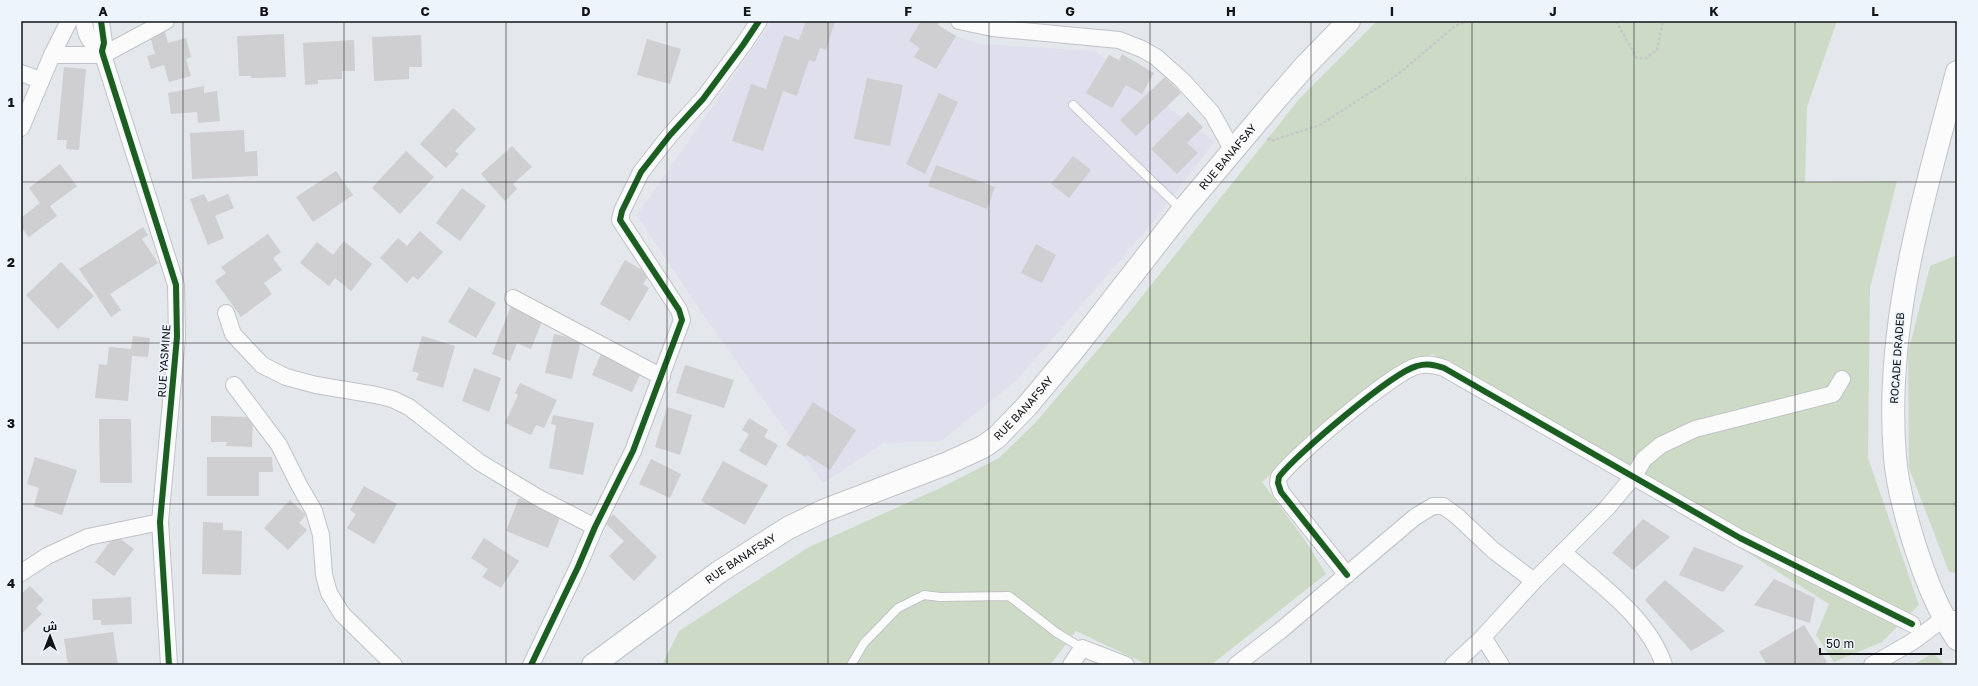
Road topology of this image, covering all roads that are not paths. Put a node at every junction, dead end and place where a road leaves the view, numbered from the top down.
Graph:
1 (69, 21) edge
2 (84, 21) edge
3 (101, 21) edge
4 (166, 21) edge
5 (759, 21) edge
6 (959, 21) edge
7 (1349, 21) edge
8 (102, 53) junction
9 (52, 54) junction
10 (1957, 72) edge
11 (21, 73) edge
12 (40, 80) junction
13 (1073, 105) dead end
14 (21, 128) edge
15 (1233, 151) junction
16 (1182, 211) junction
17 (513, 298) dead end
18 (226, 313) dead end
19 (662, 377) junction
20 (1842, 379) dead end
21 (234, 385) dead end
22 (1633, 477) junction
23 (160, 522) junction
24 (595, 527) junction
25 (1563, 552) junction
26 (21, 573) edge
27 (1347, 575) junction
28 (1534, 581) junction
29 (1950, 619) edge
30 (1912, 624) dead end
31 (1483, 637) junction
32 (1957, 639) edge
33 (1082, 648) junction
34 (169, 665) edge
35 (394, 665) edge
36 (531, 665) edge
37 (593, 665) edge
38 (851, 665) edge
39 (1071, 665) edge
40 (1126, 665) edge
41 (1236, 665) edge
42 (1453, 665) edge
43 (1501, 665) edge
44 (1664, 665) edge
45 (1872, 665) edge

1 - 9 street
2 - 8 street
3 - 8 street, RUE YASMINE
4 - 8 street
5 - 19 street
6 - 15 street
7 - 15 main road, RUE BANAFSAY
8 - 9 street
8 - 23 street, RUE YASMINE
9 - 12 street
10 - 29 main road, ROCADE DRADEB
11 - 12 street
12 - 14 street
13 - 16 lane
15 - 16 main road, RUE BANAFSAY
16 - 37 main road, RUE BANAFSAY
17 - 19 street
18 - 24 street
19 - 24 street
20 - 22 street
21 - 35 street
22 - 25 street
22 - 27 street
22 - 30 street
23 - 26 street
23 - 34 street, RUE YASMINE
24 - 36 street
25 - 28 street
25 - 44 street
27 - 28 street
27 - 41 street
28 - 31 street
29 - 32 main road, ROCADE DRADEB
29 - 45 street
31 - 42 street
31 - 43 street
33 - 38 lane
33 - 39 street
33 - 40 street

